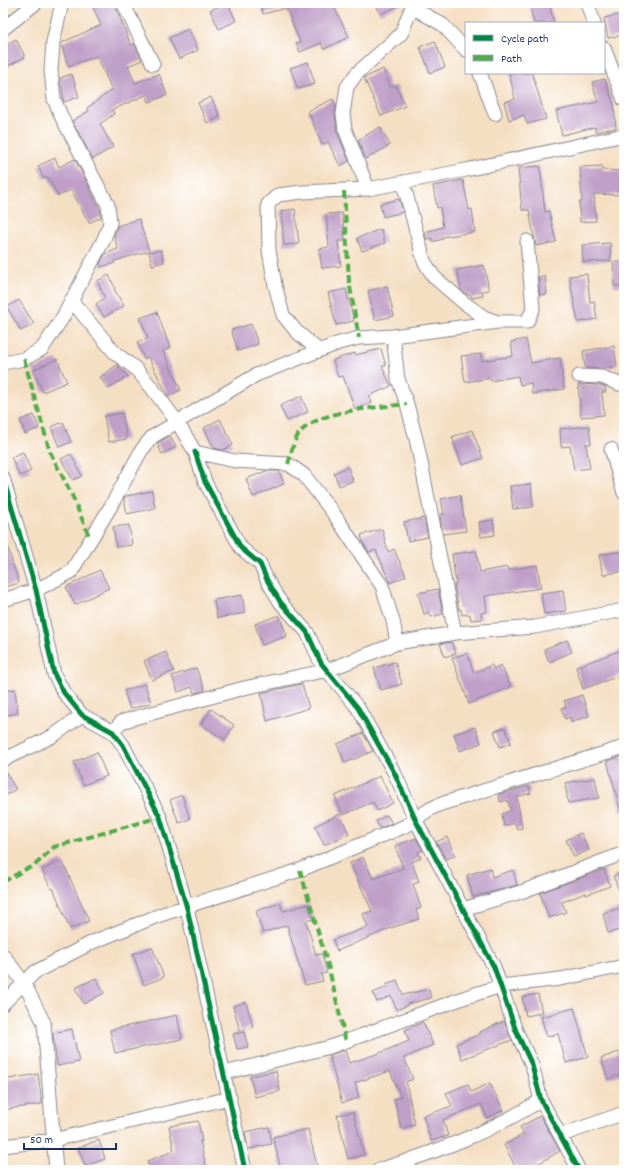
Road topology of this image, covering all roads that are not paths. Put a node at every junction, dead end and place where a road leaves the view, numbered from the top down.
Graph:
1 (36, 3) edge
2 (62, 3) edge
3 (123, 3) edge
4 (587, 3) edge
5 (411, 5) edge
6 (594, 22) edge
7 (3, 30) edge
8 (465, 49) edge
9 (605, 51) edge
10 (153, 64) dead end
11 (480, 74) edge
12 (624, 100) edge
13 (495, 114) dead end
14 (624, 135) edge
15 (403, 182) junction
16 (368, 189) junction
17 (527, 241) dead end
18 (71, 300) junction
19 (498, 322) junction
20 (392, 336) junction
21 (318, 350) junction
22 (3, 363) edge
23 (579, 376) dead end
24 (624, 384) edge
25 (178, 423) junction
26 (611, 449) dead end
27 (195, 452) junction
28 (3, 478) edge
29 (624, 494) edge
30 (36, 590) junction
31 (3, 600) edge
32 (624, 610) edge
33 (455, 633) junction
34 (397, 643) junction
35 (328, 670) junction
36 (82, 715) junction
37 (113, 732) junction
38 (624, 747) edge
39 (3, 760) edge
40 (416, 821) junction
41 (624, 853) edge
42 (186, 908) junction
43 (463, 908) junction
44 (3, 955) edge
45 (624, 966) edge
46 (24, 983) junction
47 (501, 986) junction
48 (3, 1004) edge
49 (224, 1073) junction
50 (230, 1098) junction
51 (541, 1100) junction
52 (624, 1113) edge
53 (562, 1136) junction
54 (53, 1140) junction
55 (3, 1146) edge
56 (56, 1170) edge
57 (245, 1170) edge
58 (379, 1170) edge
59 (579, 1170) edge

1 - 7 street
2 - 18 street
3 - 10 street
4 - 6 street
5 - 8 street
5 - 16 street
9 - 12 street
11 - 13 street
14 - 15 street
15 - 16 street
15 - 19 street
16 - 21 street
17 - 19 street
18 - 22 street
18 - 25 street
19 - 20 street
20 - 21 street
20 - 33 street
21 - 25 street
23 - 24 street
25 - 27 street
25 - 30 street
26 - 29 street
27 - 34 street
27 - 35 street
28 - 30 street
30 - 31 street
30 - 36 street
32 - 33 street
33 - 34 street
34 - 35 street
35 - 37 street
35 - 40 street
36 - 37 street
36 - 39 street
37 - 42 street
38 - 40 street
40 - 42 street
40 - 43 street
41 - 43 street
42 - 46 street
42 - 49 street
43 - 47 street
44 - 46 street
45 - 47 street
46 - 48 street
46 - 54 street
47 - 49 street
47 - 51 street
49 - 50 street
50 - 54 street
50 - 57 street
51 - 53 street
51 - 58 street
52 - 53 street
53 - 59 street
54 - 55 street
54 - 56 street

